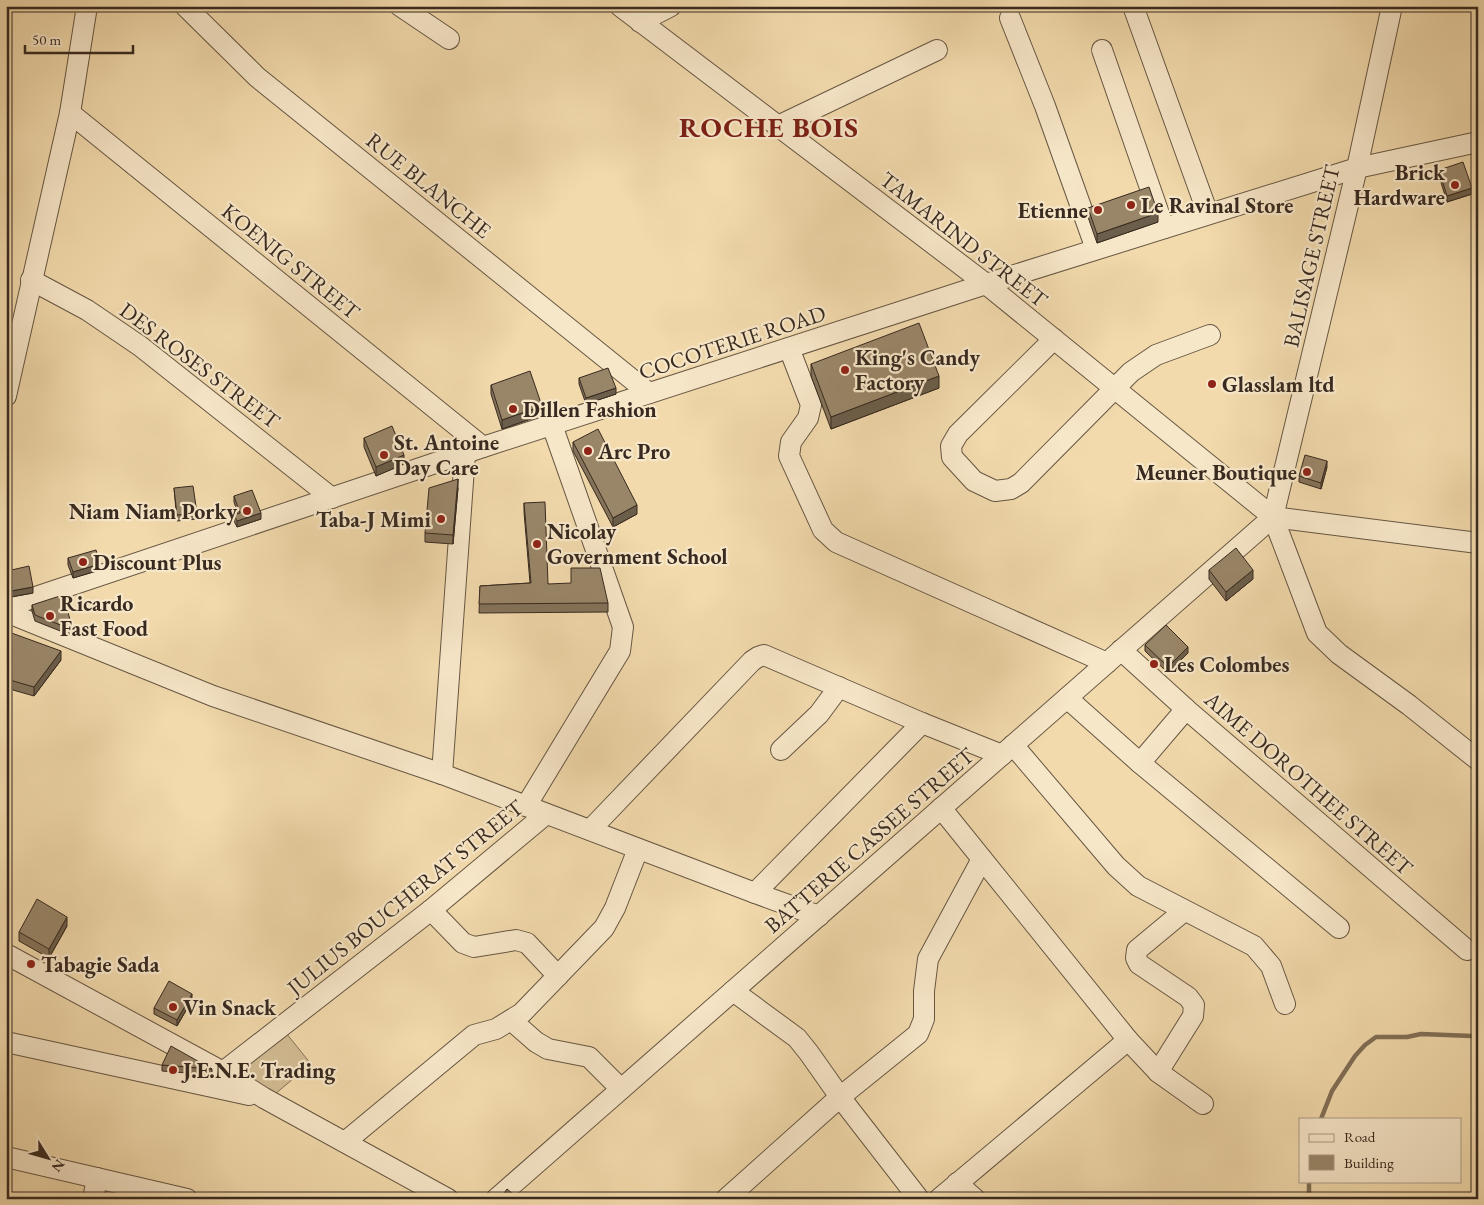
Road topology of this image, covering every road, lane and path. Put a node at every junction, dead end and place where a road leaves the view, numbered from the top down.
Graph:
1 (87, 6) edge
2 (185, 6) edge
3 (400, 6) edge
4 (620, 6) edge
5 (671, 6) edge
6 (1133, 6) edge
7 (1392, 6) edge
8 (1010, 18) dead end
9 (640, 22) junction
10 (449, 39) dead end
11 (937, 50) dead end
12 (1102, 50) dead end
13 (70, 113) junction
14 (778, 126) junction
15 (1478, 142) edge
16 (1357, 168) junction
17 (1208, 214) junction
18 (1164, 228) junction
19 (1096, 249) junction
20 (31, 280) junction
21 (986, 284) junction
22 (1210, 335) dead end
23 (1054, 339) junction
24 (789, 348) junction
25 (1115, 389) junction
26 (649, 393) junction
27 (6, 396) edge
28 (552, 425) junction
29 (483, 447) junction
30 (464, 454) junction
31 (332, 498) junction
32 (1273, 517) junction
33 (1478, 542) edge
34 (7, 605) edge
35 (1114, 657) junction
36 (839, 687) junction
37 (1067, 698) junction
38 (1186, 709) junction
39 (922, 723) junction
40 (781, 750) dead end
41 (1007, 750) junction
42 (1478, 760) edge
43 (1140, 764) junction
44 (442, 774) junction
45 (526, 806) junction
46 (941, 808) junction
47 (546, 814) junction
48 (590, 830) junction
49 (638, 849) junction
50 (982, 859) junction
51 (755, 893) junction
52 (432, 910) junction
53 (1184, 911) junction
54 (819, 916) junction
55 (1339, 928) dead end
56 (1468, 950) dead end
57 (6, 954) edge
58 (558, 976) junction
59 (733, 991) junction
60 (1285, 1004) dead end
61 (512, 1020) junction
62 (1128, 1040) junction
63 (6, 1042) edge
64 (223, 1072) junction
65 (1158, 1072) junction
66 (621, 1089) junction
67 (840, 1097) junction
68 (264, 1098) junction
69 (1203, 1104) dead end
70 (346, 1142) junction
71 (6, 1157) edge
72 (97, 1178) junction
73 (957, 1183) junction
74 (93, 1199) edge
75 (187, 1199) edge
76 (448, 1199) edge
77 (496, 1199) edge
78 (726, 1199) edge
79 (918, 1199) edge
80 (939, 1199) edge
81 (975, 1199) edge

1 - 13 street
2 - 26 street, RUE BLANCHE
3 - 10 street
4 - 9 street, TAMARIND STREET
5 - 9 street
6 - 17 street
7 - 16 street, BALISAGE STREET
8 - 19 street
9 - 14 street, TAMARIND STREET
11 - 14 street
12 - 18 street
13 - 20 street
13 - 29 street, KOENIG STREET
14 - 21 street, TAMARIND STREET
15 - 16 street, COCOTERIE ROAD
16 - 17 street, COCOTERIE ROAD
16 - 32 street, BALISAGE STREET
17 - 18 street, COCOTERIE ROAD
18 - 19 street, COCOTERIE ROAD
19 - 21 street, COCOTERIE ROAD
20 - 27 street
20 - 31 street, DES ROSES STREET
21 - 23 street, TAMARIND STREET
21 - 24 street, COCOTERIE ROAD
22 - 25 street
23 - 25 street, TAMARIND STREET
23 - 25 street
24 - 26 street, COCOTERIE ROAD
24 - 35 street, AIME DOROTHEE STREET
25 - 32 street, TAMARIND STREET
26 - 28 street, COCOTERIE ROAD
28 - 29 street, COCOTERIE ROAD
28 - 45 street
29 - 30 street, COCOTERIE ROAD
30 - 31 street, COCOTERIE ROAD
30 - 44 street
31 - 34 street, COCOTERIE ROAD
32 - 33 street
32 - 35 street, BATTERIE CASSEE STREET
32 - 42 street
34 - 44 street
35 - 37 street, BATTERIE CASSEE STREET
35 - 38 street, AIME DOROTHEE STREET
36 - 39 street
36 - 40 street
36 - 48 street
37 - 41 street, BATTERIE CASSEE STREET
37 - 43 street
38 - 43 street
38 - 56 street, AIME DOROTHEE STREET
39 - 41 street
39 - 51 street
41 - 46 street, BATTERIE CASSEE STREET
41 - 53 street
43 - 55 street
44 - 45 street
45 - 47 street
46 - 50 street
46 - 54 street, BATTERIE CASSEE STREET
47 - 48 street
47 - 52 street, JULIUS BOUCHERAT STREET
48 - 49 street
49 - 51 street
49 - 58 street
50 - 62 street
50 - 67 street
51 - 54 street
52 - 58 street
52 - 64 street, JULIUS BOUCHERAT STREET
53 - 60 street
53 - 65 street
54 - 59 street, BATTERIE CASSEE STREET
57 - 64 street
58 - 61 street
59 - 66 street, BATTERIE CASSEE STREET
59 - 67 street
61 - 66 street
61 - 70 street
62 - 65 street
62 - 73 street
63 - 68 street
64 - 68 street
65 - 69 street
66 - 77 street, BATTERIE CASSEE STREET
67 - 78 street
67 - 79 street
68 - 70 street
70 - 76 street
71 - 72 street
72 - 74 street
72 - 75 street
73 - 80 street
73 - 81 street

